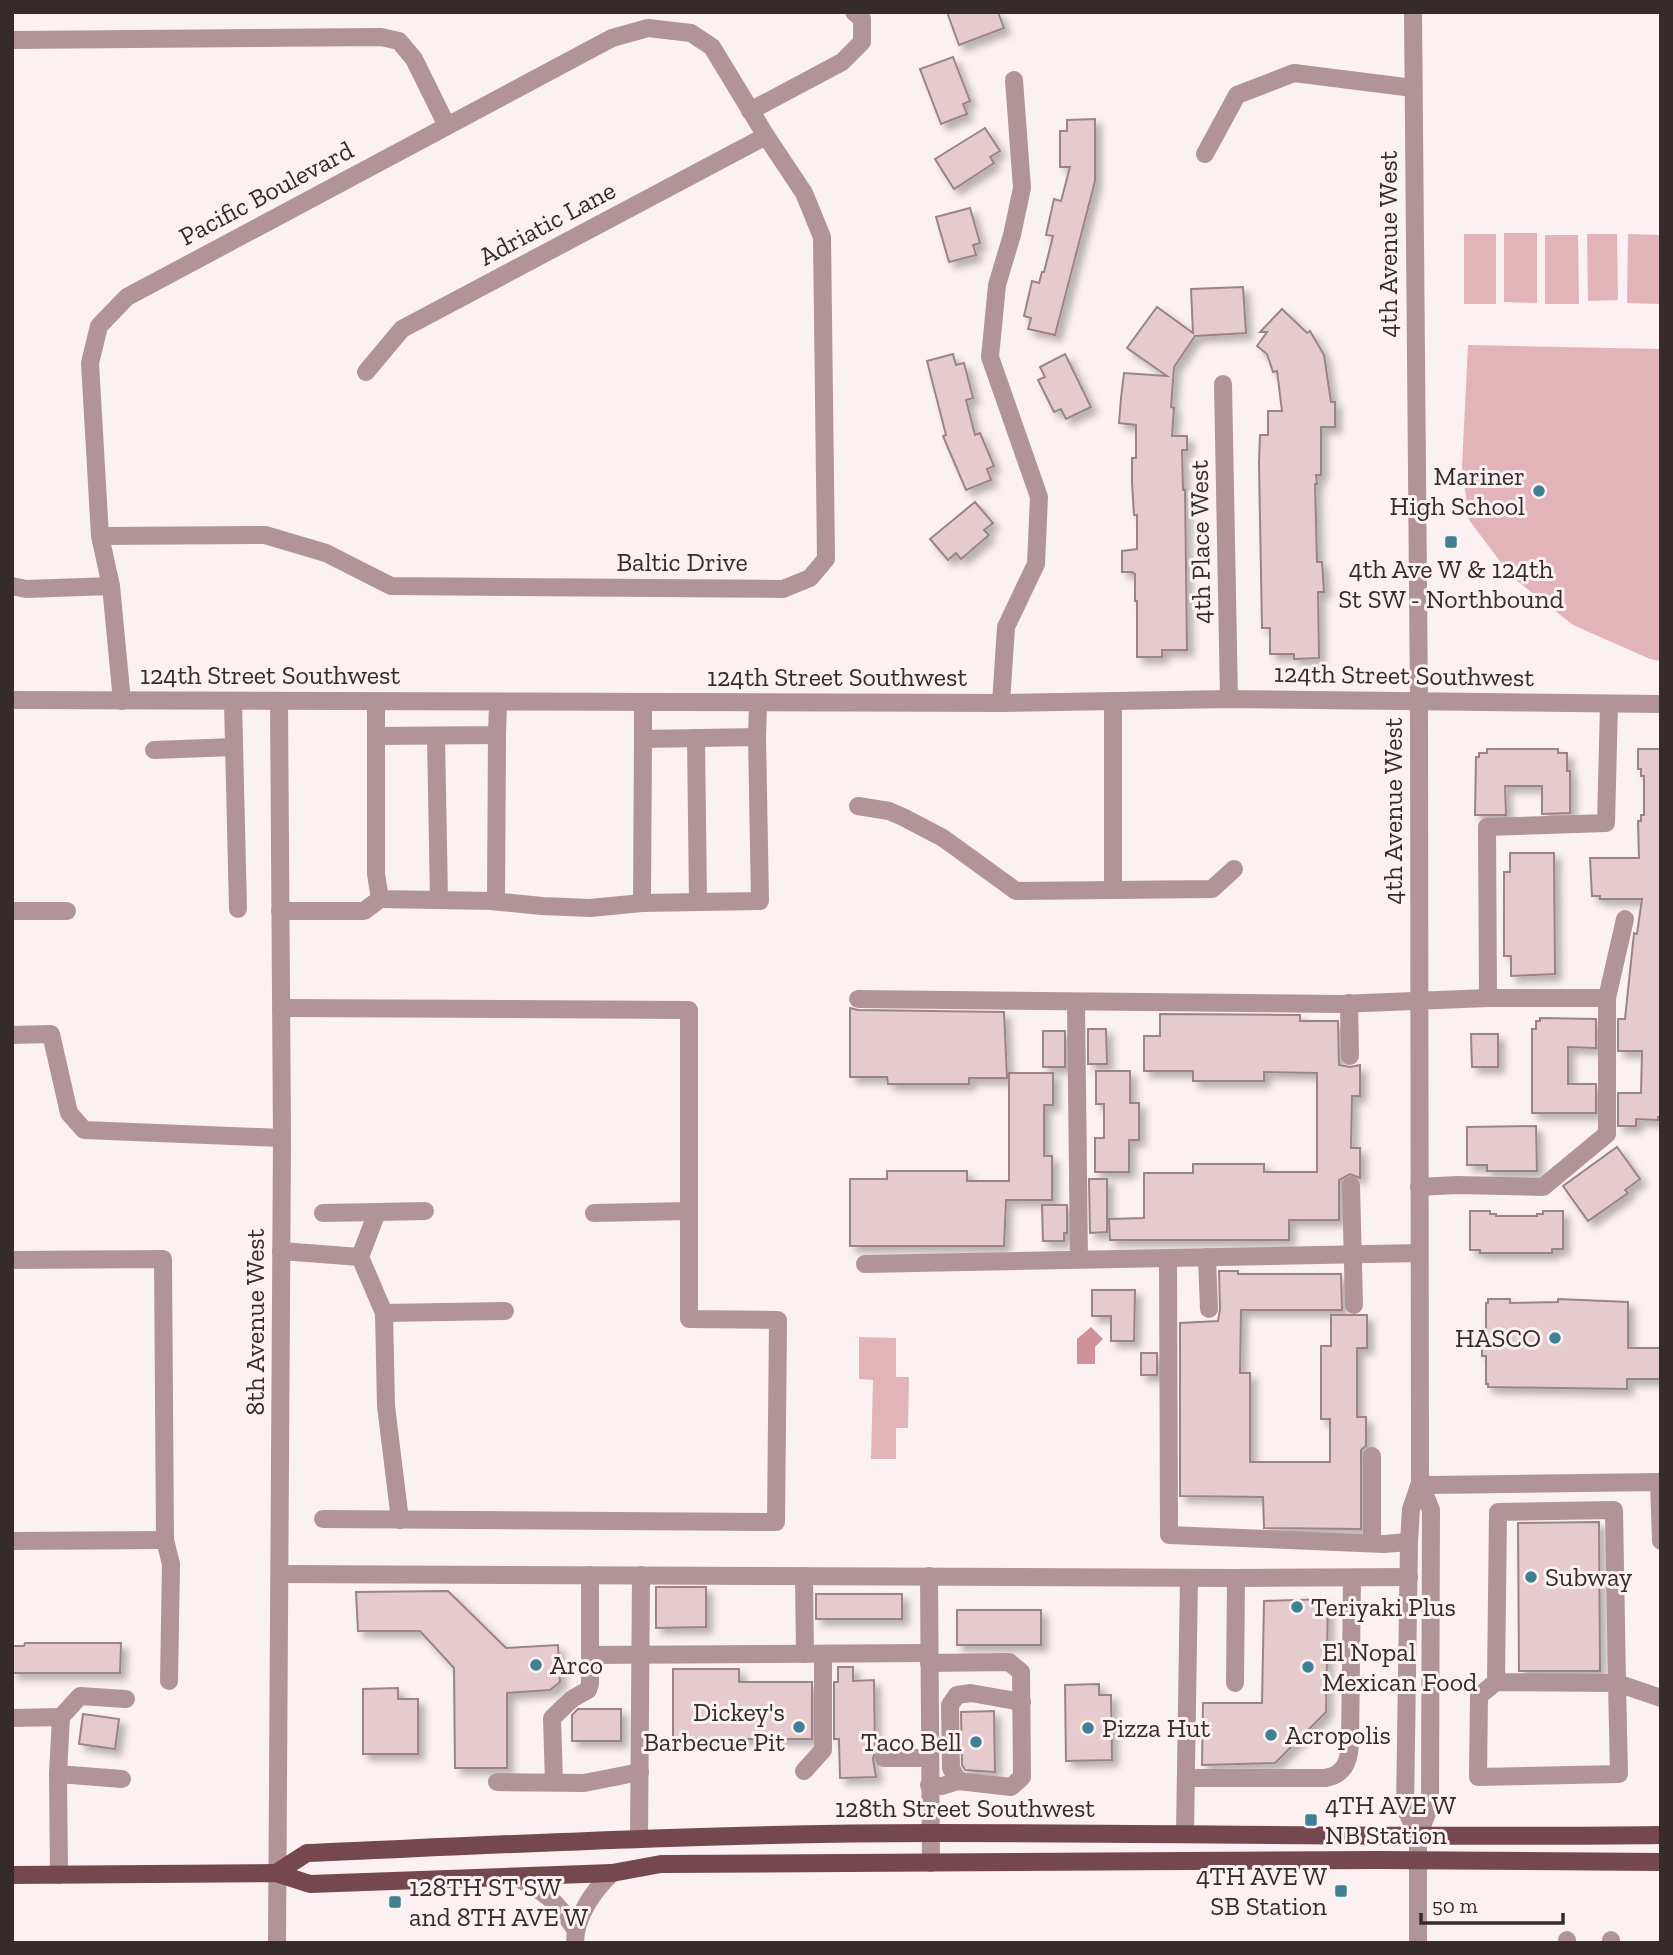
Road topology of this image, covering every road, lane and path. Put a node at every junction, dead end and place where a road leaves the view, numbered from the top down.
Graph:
1 (854, 12) edge
2 (1413, 12) edge
3 (12, 40) edge
4 (1014, 80) dead end
5 (1413, 88) junction
6 (750, 111) junction
7 (447, 126) junction
8 (766, 136) junction
9 (1205, 154) dead end
10 (366, 372) dead end
11 (1223, 384) dead end
12 (100, 536) junction
13 (12, 586) edge
14 (111, 586) junction
15 (1229, 699) junction
16 (12, 701) edge
17 (122, 701) junction
18 (1113, 701) junction
19 (1419, 701) junction
20 (233, 702) junction
21 (279, 702) junction
22 (376, 702) junction
23 (498, 703) junction
24 (643, 703) junction
25 (758, 703) junction
26 (1002, 703) junction
27 (1609, 704) junction
28 (1661, 704) edge
29 (497, 735) junction
30 (376, 736) junction
31 (436, 736) junction
32 (757, 737) junction
33 (696, 738) junction
34 (643, 739) junction
35 (234, 747) junction
36 (154, 750) dead end
37 (858, 806) dead end
38 (1234, 869) dead end
39 (1113, 890) junction
40 (380, 899) junction
41 (439, 900) junction
42 (496, 901) junction
43 (698, 902) junction
44 (642, 903) junction
45 (238, 909) dead end
46 (12, 911) edge
47 (67, 911) dead end
48 (280, 911) junction
49 (1625, 919) dead end
50 (1488, 998) junction
51 (1608, 998) junction
52 (858, 999) dead end
53 (1076, 1002) junction
54 (1420, 1002) junction
55 (1349, 1003) junction
56 (281, 1008) junction
57 (12, 1035) edge
58 (1350, 1056) dead end
59 (282, 1138) junction
60 (1351, 1185) dead end
61 (1419, 1187) junction
62 (425, 1211) dead end
63 (689, 1211) junction
64 (377, 1212) junction
65 (323, 1213) dead end
66 (594, 1213) dead end
67 (281, 1251) junction
68 (1353, 1253) junction
69 (1419, 1253) junction
70 (360, 1256) junction
71 (1207, 1257) junction
72 (1168, 1258) junction
73 (1079, 1259) junction
74 (12, 1260) edge
75 (865, 1264) dead end
76 (1354, 1305) dead end
77 (1209, 1309) dead end
78 (505, 1311) dead end
79 (384, 1313) junction
80 (1372, 1456) dead end
81 (1660, 1482) edge
82 (1420, 1483) junction
83 (323, 1519) dead end
84 (400, 1520) junction
85 (12, 1541) edge
86 (165, 1541) junction
87 (1661, 1541) edge
88 (1409, 1542) junction
89 (1372, 1543) junction
90 (281, 1574) junction
91 (590, 1575) junction
92 (641, 1575) junction
93 (804, 1576) junction
94 (929, 1576) junction
95 (1409, 1577) junction
96 (1189, 1578) junction
97 (1236, 1578) junction
98 (1352, 1578) junction
99 (805, 1654) junction
100 (823, 1654) junction
101 (590, 1655) junction
102 (641, 1655) junction
103 (929, 1658) junction
104 (169, 1681) dead end
105 (1496, 1682) junction
106 (1235, 1683) dead end
107 (1617, 1683) junction
108 (1661, 1698) edge
109 (126, 1699) dead end
110 (1022, 1702) junction
111 (61, 1717) junction
112 (12, 1718) edge
113 (884, 1758) dead end
114 (929, 1758) junction
115 (804, 1771) dead end
116 (640, 1772) junction
117 (58, 1773) junction
118 (1186, 1778) junction
119 (122, 1779) dead end
120 (958, 1781) junction
121 (496, 1782) dead end
122 (554, 1782) junction
123 (929, 1785) junction
124 (930, 1833) junction
125 (1185, 1833) junction
126 (1661, 1835) edge
127 (1418, 1836) junction
128 (639, 1839) junction
129 (1419, 1862) junction
130 (1661, 1862) edge
131 (931, 1863) junction
132 (276, 1873) junction
133 (611, 1873) junction
134 (12, 1875) edge
135 (59, 1875) junction
136 (515, 1877) junction
137 (575, 1936) edge
138 (277, 1943) edge
139 (1418, 1943) edge

1 - 6 street
2 - 5 street, 4th Avenue West
3 - 7 street
4 - 26 street
5 - 9 street
5 - 19 street, 4th Avenue West
6 - 7 street, Pacific Boulevard
6 - 8 street, Pacific Boulevard
7 - 12 street, Pacific Boulevard
8 - 10 street, Adriatic Lane
8 - 12 street, Baltic Drive
11 - 15 street, 4th Place West
12 - 14 street, Pacific Boulevard
13 - 14 street
14 - 17 street, Pacific Boulevard
15 - 18 street, 124th Street Southwest
15 - 19 street, 124th Street Southwest
16 - 17 street, 124th Street Southwest
17 - 20 street, 124th Street Southwest
18 - 26 street, 124th Street Southwest
18 - 39 street
19 - 27 street, 124th Street Southwest
19 - 54 street, 4th Avenue West
20 - 21 street, 124th Street Southwest
20 - 35 street
21 - 22 street, 124th Street Southwest
21 - 48 street, 8th Avenue West
22 - 23 street, 124th Street Southwest
22 - 30 street
23 - 24 street, 124th Street Southwest
23 - 29 street
24 - 25 street, 124th Street Southwest
24 - 34 street
25 - 26 street, 124th Street Southwest
25 - 32 street
27 - 28 street, 124th Street Southwest
27 - 50 street
29 - 31 street
29 - 42 street
30 - 31 street
30 - 40 street
31 - 41 street
32 - 33 street
32 - 43 street
33 - 34 street
33 - 43 street
34 - 44 street
35 - 36 street
35 - 45 street
37 - 39 street
38 - 39 street
40 - 41 street
40 - 48 street
41 - 42 street
42 - 44 street
43 - 44 street
46 - 47 street
48 - 56 street, 8th Avenue West
49 - 51 street
50 - 51 street
50 - 54 street
51 - 61 street
52 - 53 street
53 - 55 street
53 - 73 street
54 - 55 street
54 - 61 street, 4th Avenue West
55 - 58 street
56 - 59 street, 8th Avenue West
56 - 63 street
57 - 59 street
59 - 67 street, 8th Avenue West
60 - 68 street
61 - 69 street, 4th Avenue West
62 - 64 street
63 - 66 street
63 - 84 street
64 - 65 street
64 - 70 street
67 - 70 street
67 - 90 street, 8th Avenue West
68 - 69 street
68 - 71 street
68 - 76 street
69 - 82 street, 4th Avenue West
70 - 79 street
71 - 72 street
71 - 77 street
72 - 73 street
72 - 89 street
73 - 75 street
74 - 86 street
78 - 79 street
79 - 84 street
80 - 89 street
81 - 82 street
81 - 87 street
82 - 88 street, 4th Avenue West
82 - 127 street, 4th Avenue West
83 - 84 street
85 - 86 street
86 - 104 street
88 - 89 street
88 - 95 street, 4th Avenue West
90 - 91 street
90 - 132 street, 8th Avenue West
91 - 92 street
91 - 101 street
92 - 93 street
92 - 102 street
93 - 94 street
93 - 99 street
94 - 96 street
94 - 103 street
95 - 98 street
95 - 127 street, 4th Avenue West
96 - 97 street
96 - 118 street
97 - 98 street
97 - 106 street
98 - 118 street
99 - 100 street
99 - 102 street
100 - 103 street
100 - 115 street
101 - 102 street
101 - 122 street
102 - 116 street
103 - 110 street
103 - 114 street
105 - 107 street
105 - 107 street
105 - 107 street
107 - 108 street
109 - 111 street
110 - 120 street
110 - 120 street
111 - 112 street
111 - 117 street
113 - 114 street
114 - 123 street
116 - 122 street
116 - 128 street
117 - 119 street
117 - 135 street
118 - 125 street
120 - 123 street
121 - 122 street
123 - 124 street
124 - 125 main road, 128th Street Southwest
124 - 128 main road, 128th Street Southwest
124 - 131 street
125 - 127 main road, 128th Street Southwest
126 - 127 main road, 128th Street Southwest
127 - 129 street, 4th Avenue West
128 - 132 main road, 128th Street Southwest
129 - 130 main road, 128th Street Southwest
129 - 131 main road, 128th Street Southwest
129 - 139 street, 4th Avenue West
131 - 133 main road, 128th Street Southwest
132 - 135 main road, 128th Street Southwest
132 - 136 main road, 128th Street Southwest
132 - 138 street, 8th Avenue West
133 - 136 main road, 128th Street Southwest
133 - 137 street
134 - 135 main road, 128th Street Southwest
136 - 137 street

